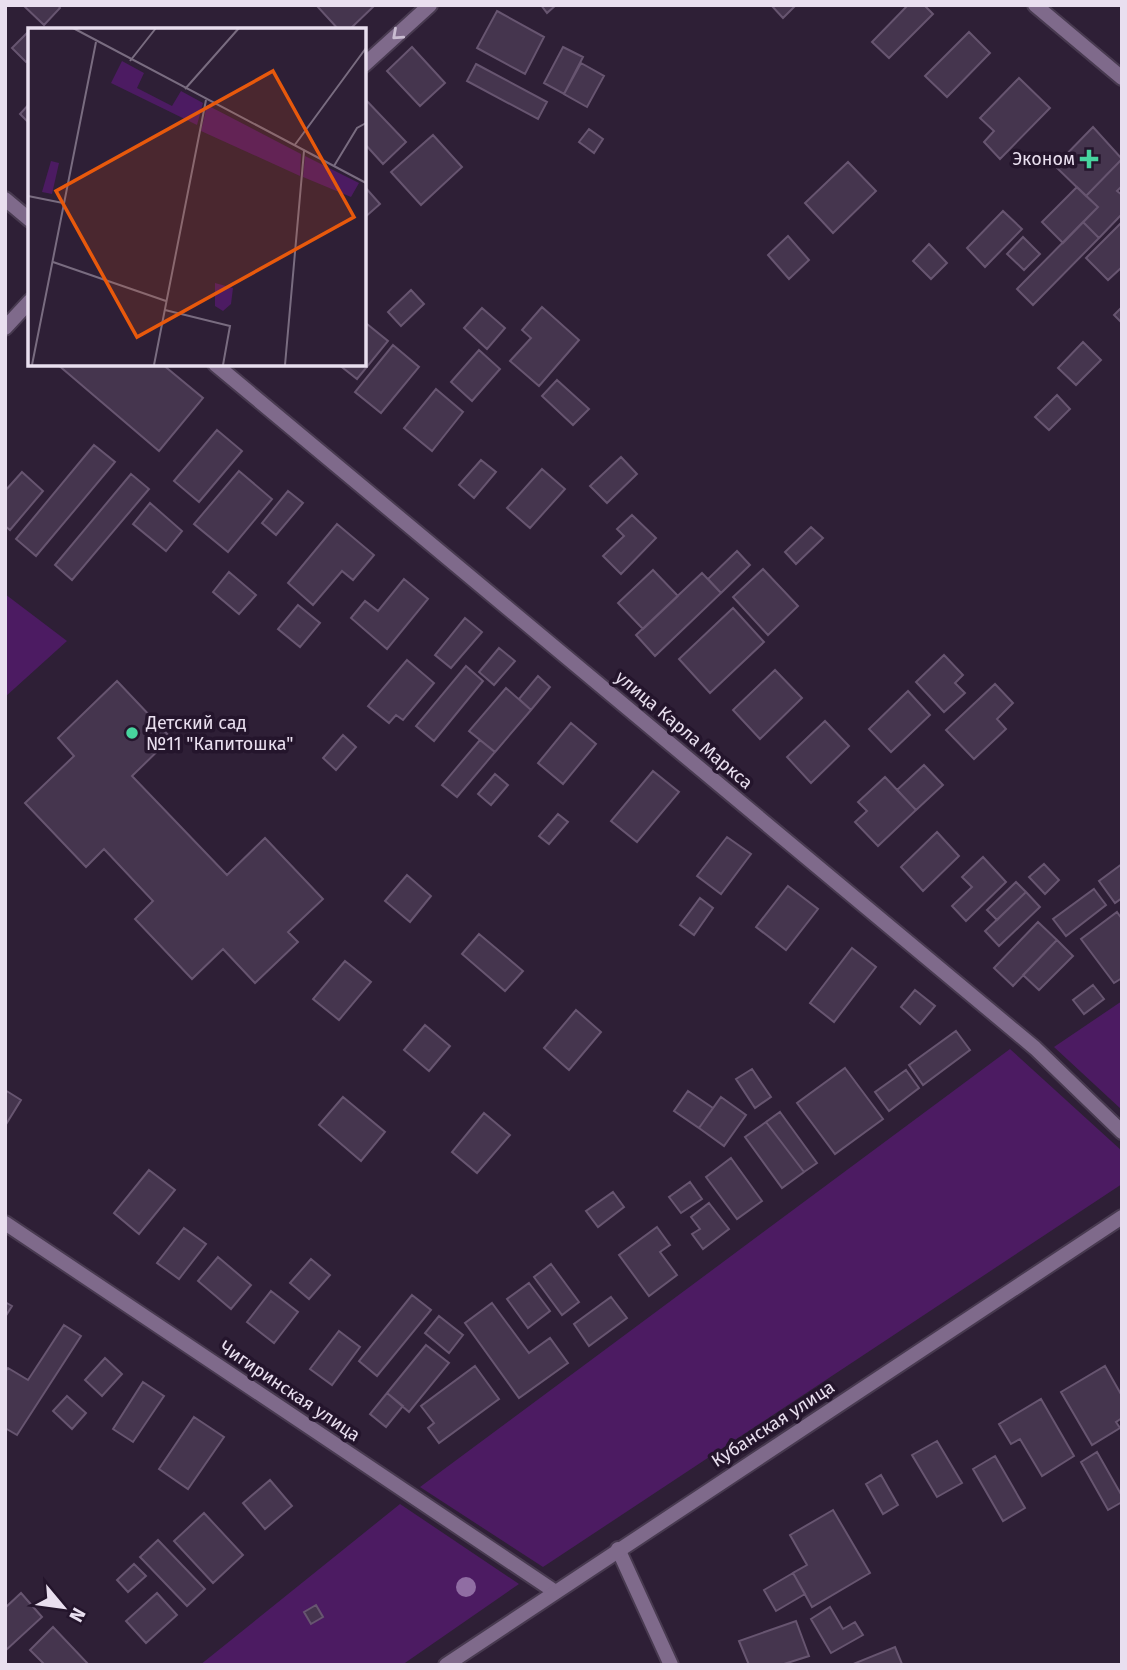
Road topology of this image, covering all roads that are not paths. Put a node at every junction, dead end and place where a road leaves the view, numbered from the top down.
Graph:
1 (430, 5) edge
2 (1035, 5) edge
3 (366, 63) edge
4 (1122, 78) edge
5 (5, 199) edge
6 (28, 218) edge
7 (28, 303) edge
8 (5, 328) edge
9 (217, 366) edge
10 (1122, 1132) edge
11 (1122, 1217) edge
12 (5, 1223) edge
13 (618, 1549) junction
14 (554, 1591) junction
15 (446, 1665) edge
16 (671, 1665) edge

1 -> 3 street
2 - 4 street
5 - 6 street
7 - 8 street
9 - 10 street, улица Карла Маркса
11 - 13 street, Кубанская улица
12 - 14 street, Чигиринская улица
13 - 14 street, Кубанская улица
13 - 16 street
14 - 15 street, Кубанская улица

